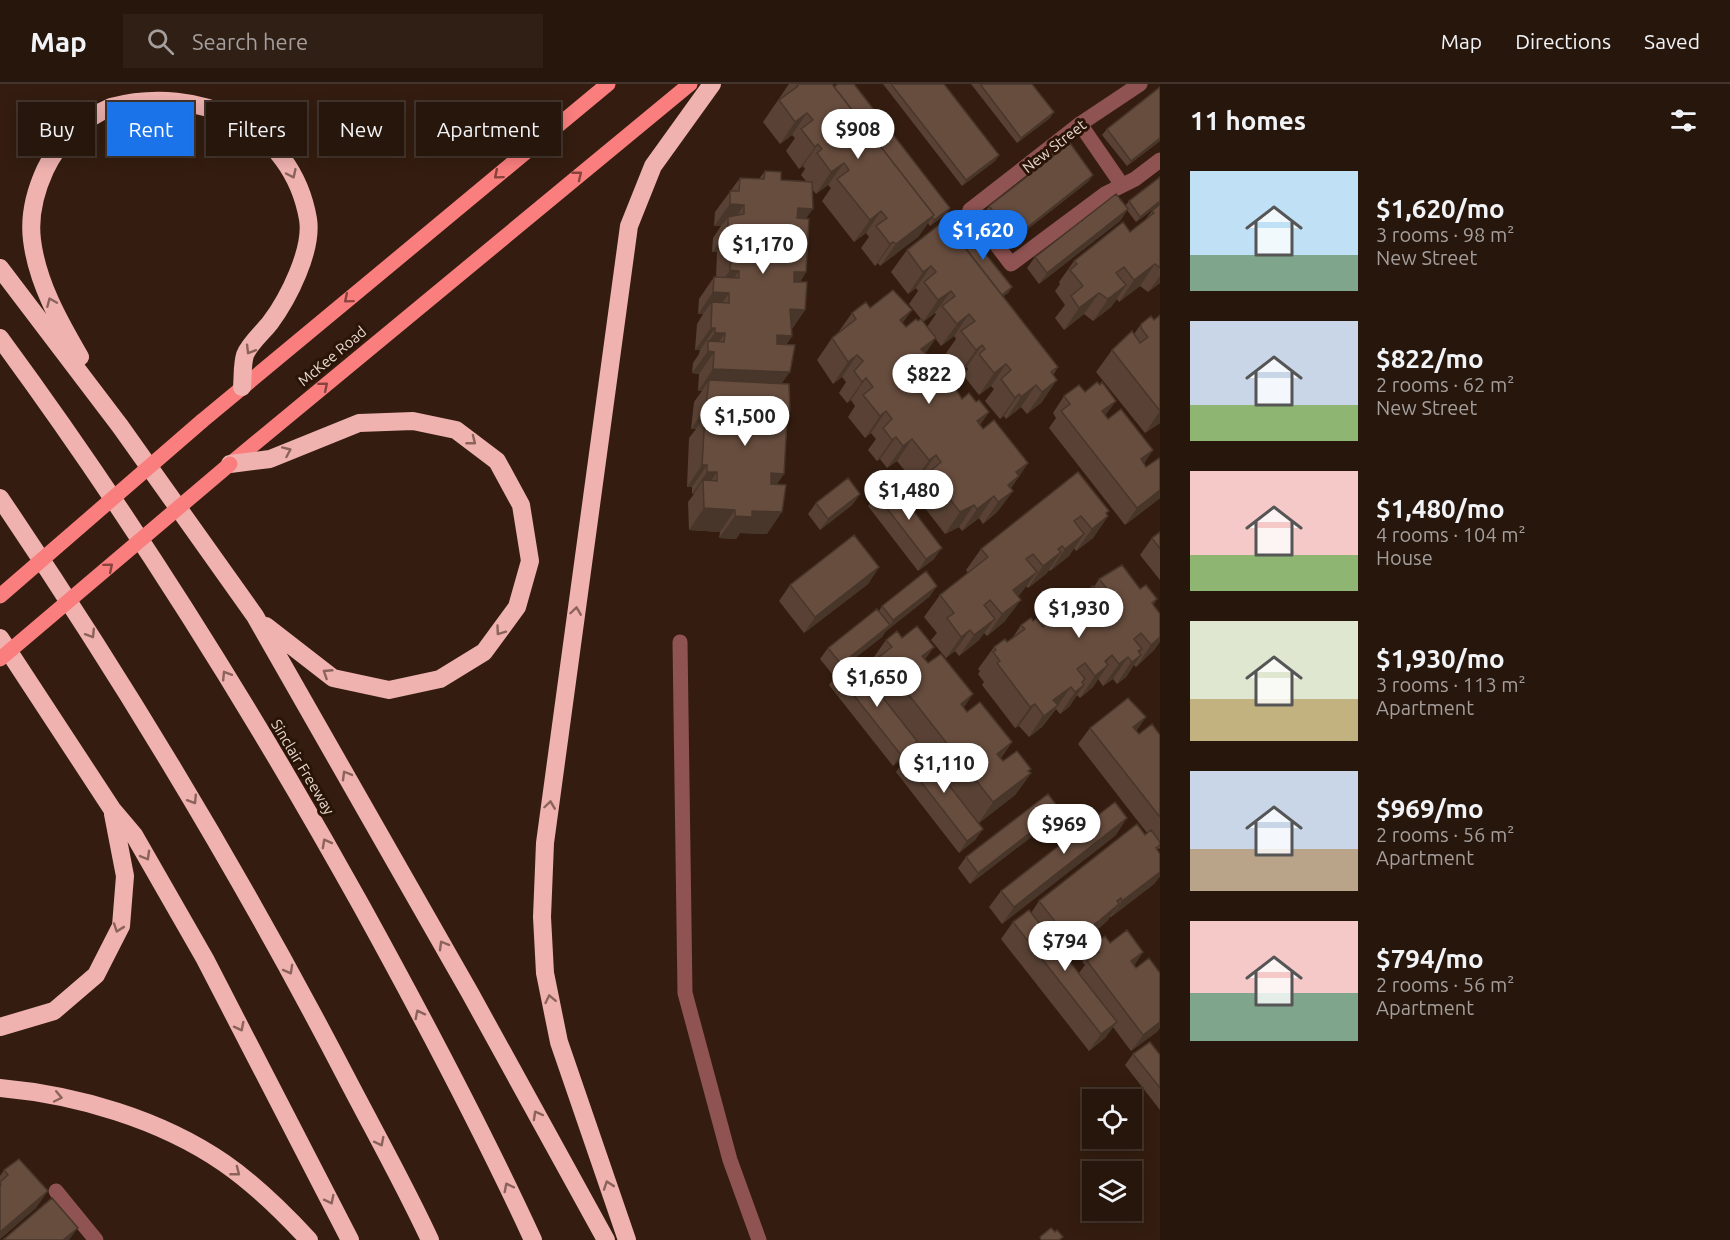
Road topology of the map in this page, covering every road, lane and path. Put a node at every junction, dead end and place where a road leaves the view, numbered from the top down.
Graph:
1 (608, 84) edge
2 (690, 84) edge
3 (712, 84) edge
4 (1140, 84) edge
5 (1080, 124) junction
6 (1160, 160) edge
7 (1122, 185) junction
8 (0, 268) edge
9 (0, 338) edge
10 (242, 387) junction
11 (120, 426) junction
12 (230, 464) junction
13 (0, 498) edge
14 (0, 596) edge
15 (255, 616) junction
16 (0, 638) edge
17 (680, 642) dead end
18 (0, 659) edge
19 (112, 809) junction
20 (0, 1026) edge
21 (0, 1088) edge
22 (57, 1191) dead end
23 (95, 1240) edge
24 (309, 1240) edge
25 (350, 1240) edge
26 (430, 1240) edge
27 (533, 1240) edge
28 (606, 1240) edge
29 (627, 1240) edge
30 (759, 1240) edge

1 -> 10 main road
12 -> 2 main road, McKee Road
29 -> 3 highway
4 - 5 street, New Street
5 - 7 street
5 - 7 street, New Street
6 - 7 street
8 - 11 highway
27 -> 9 highway, Sinclair Freeway
11 -> 10 highway
10 - 14 main road, bridge
11 - 15 highway
12 -> 15 highway
18 -> 12 main road, McKee Road, bridge
13 -> 26 highway
28 -> 15 highway
16 - 19 highway
17 - 30 street
19 -> 20 highway
19 -> 25 highway
21 -> 24 highway
22 - 23 street

